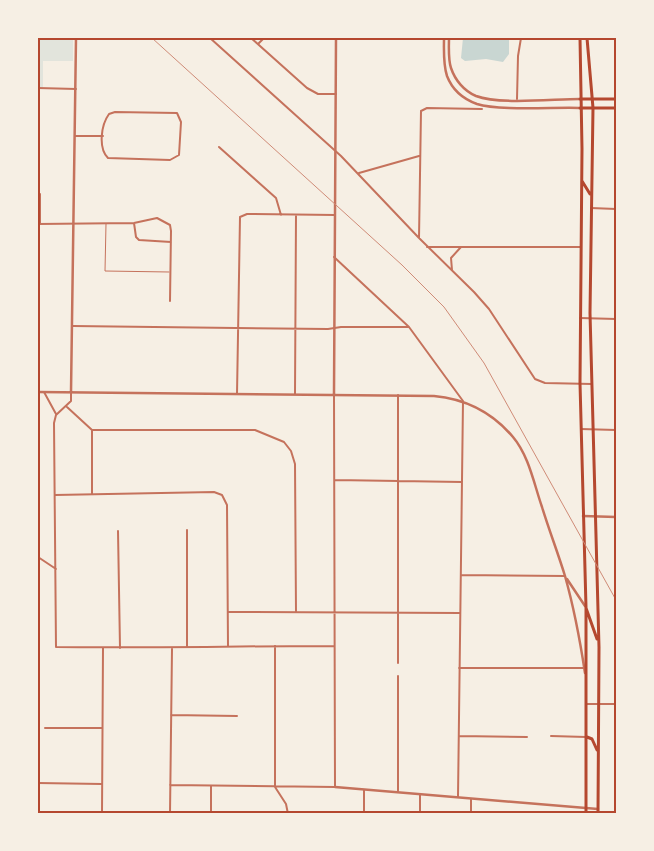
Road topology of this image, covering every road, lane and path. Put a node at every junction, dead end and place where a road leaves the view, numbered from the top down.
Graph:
1 (76, 38) edge
2 (210, 38) edge
3 (251, 38) edge
4 (264, 38) edge
5 (336, 38) edge
6 (444, 38) edge
7 (449, 38) edge
8 (521, 38) edge
9 (580, 38) edge
10 (588, 38) edge
11 (258, 44) junction
12 (38, 88) edge
13 (76, 88) junction
14 (336, 94) junction
15 (493, 99) junction
16 (517, 99) junction
17 (580, 99) junction
18 (593, 99) junction
19 (616, 99) edge
20 (493, 106) junction
21 (580, 108) junction
22 (593, 108) junction
23 (616, 108) edge
24 (482, 110) dead end
25 (75, 136) junction
26 (103, 136) junction
27 (219, 148) dead end
28 (336, 151) junction
29 (420, 156) junction
30 (358, 174) junction
31 (581, 180) junction
32 (40, 194) dead end
33 (591, 199) junction
34 (591, 208) junction
35 (616, 209) edge
36 (281, 215) junction
37 (296, 215) junction
38 (335, 215) junction
39 (75, 223) junction
40 (106, 223) junction
41 (134, 223) junction
42 (39, 224) edge
43 (418, 238) junction
44 (171, 242) junction
45 (427, 247) junction
46 (461, 247) junction
47 (580, 247) junction
48 (334, 257) junction
49 (171, 272) junction
50 (452, 272) junction
51 (170, 301) dead end
52 (580, 318) junction
53 (590, 318) junction
54 (38, 319) edge
55 (616, 319) edge
56 (73, 326) junction
57 (409, 327) junction
58 (237, 328) junction
59 (296, 328) junction
60 (334, 328) junction
61 (38, 352) edge
62 (580, 384) junction
63 (592, 384) junction
64 (38, 392) edge
65 (44, 392) junction
66 (71, 392) junction
67 (237, 394) junction
68 (295, 394) junction
69 (334, 394) junction
70 (398, 395) junction
71 (463, 401) junction
72 (67, 407) junction
73 (56, 415) junction
74 (92, 430) junction
75 (580, 430) junction
76 (593, 430) junction
77 (616, 430) edge
78 (335, 480) junction
79 (398, 481) junction
80 (462, 482) junction
81 (92, 494) junction
82 (55, 495) junction
83 (582, 516) junction
84 (596, 516) junction
85 (616, 517) edge
86 (187, 530) dead end
87 (118, 531) dead end
88 (38, 557) edge
89 (56, 568) junction
90 (461, 575) junction
91 (565, 576) junction
92 (586, 607) junction
93 (398, 611) junction
94 (227, 612) junction
95 (296, 612) junction
96 (334, 612) junction
97 (460, 613) junction
98 (228, 645) junction
99 (275, 646) junction
100 (334, 646) junction
101 (187, 647) junction
102 (599, 647) junction
103 (103, 648) junction
104 (120, 648) junction
105 (172, 649) junction
106 (398, 663) dead end
107 (459, 668) junction
108 (584, 668) junction
109 (398, 676) dead end
110 (587, 684) junction
111 (587, 704) junction
112 (598, 704) junction
113 (616, 704) edge
114 (171, 715) junction
115 (237, 716) dead end
116 (45, 728) dead end
117 (102, 728) junction
118 (459, 736) junction
119 (551, 736) dead end
120 (527, 737) dead end
121 (587, 737) junction
122 (598, 753) junction
123 (38, 783) edge
124 (102, 784) junction
125 (170, 785) junction
126 (211, 786) junction
127 (275, 787) junction
128 (335, 787) junction
129 (364, 790) junction
130 (398, 793) junction
131 (420, 795) junction
132 (458, 798) junction
133 (471, 799) junction
134 (586, 811) edge
135 (598, 811) edge
136 (102, 814) edge
137 (170, 814) edge
138 (211, 814) edge
139 (288, 814) edge
140 (364, 814) edge
141 (420, 814) edge
142 (471, 814) edge

1 - 13 street
2 - 28 street
3 - 11 street
4 - 11 street
5 - 14 street
6 - 20 street
7 - 15 street
8 - 16 street
9 - 17 main road
10 - 18 main road
11 - 14 street
12 - 13 street
13 - 25 street
14 - 28 street
15 - 16 street
15 - 20 street
16 - 17 street
17 - 18 main road
17 - 21 main road
18 - 19 main road
18 - 22 main road
20 - 21 street
21 - 22 main road
21 - 31 main road
22 - 23 main road
22 - 33 main road
24 - 29 street
25 - 26 street
25 - 39 street
26 - 26 street
27 - 36 street
28 - 30 street
28 - 38 street
29 - 30 street
29 - 43 street
30 - 43 street
31 - 33 main road
31 - 47 main road
32 - 42 street
33 - 34 main road
34 - 35 street
34 - 53 main road
36 - 37 street
36 - 58 street
37 - 38 street
37 - 59 street
38 - 48 street
39 - 40 street
39 - 42 street
39 - 56 street
40 - 41 street
40 - 49 lane
41 - 44 street
41 - 44 street
43 - 45 street
44 - 49 street
45 - 46 street
45 - 50 street
46 - 47 street
46 - 50 street
47 - 52 main road
48 - 57 street
48 - 60 street
49 - 51 street
50 - 62 street
52 - 53 street
52 - 62 main road
53 - 55 street
53 - 63 main road
54 - 61 street
56 - 58 street
56 - 66 street
57 - 60 street
57 - 71 street
58 - 59 street
58 - 67 street
59 - 60 street
59 - 68 street
60 - 69 street
62 - 63 street
62 - 75 main road
63 - 76 main road
64 - 65 street
65 - 66 street
65 - 73 street
66 - 67 street
66 - 72 street
67 - 68 street
68 - 69 street
69 - 70 street
69 - 78 street
70 - 71 street
70 - 79 street
71 - 80 street
71 - 91 street
72 - 73 street
72 - 74 street
73 - 82 street
74 - 81 street
74 - 95 street
75 - 76 street
75 - 83 main road
76 - 77 street
76 - 84 main road
78 - 79 street
78 - 96 street
79 - 80 street
79 - 93 street
80 - 90 street
81 - 82 street
81 - 94 street
82 - 89 street
83 - 84 street
83 - 92 main road
84 - 85 street
84 - 102 main road
86 - 101 street
87 - 104 street
88 - 89 street
89 - 103 street
90 - 91 street
90 - 97 street
91 - 92 street
91 - 108 street
92 - 102 main road
92 - 110 main road
93 - 96 street
93 - 97 street
93 - 106 street
94 - 95 street
94 - 98 street
95 - 96 street
96 - 100 street
97 - 107 street
98 - 99 street
98 - 101 street
99 - 100 street
99 - 127 street
100 - 128 street
101 - 105 street
102 - 112 main road
103 - 104 street
103 - 117 street
104 - 105 street
105 - 114 street
107 - 108 street
107 - 118 street
108 - 110 street
109 - 130 street
110 - 111 main road
111 - 112 street
111 - 121 main road
112 - 113 street
112 - 122 main road
114 - 115 street
114 - 125 street
116 - 117 street
117 - 124 street
118 - 120 street
118 - 132 street
119 - 121 street
121 - 122 main road
121 - 134 main road
122 - 135 main road
123 - 124 street
124 - 136 street
125 - 126 street
125 - 137 street
126 - 127 street
126 - 138 street
127 - 128 street
127 - 139 street
128 - 129 street
129 - 130 street
129 - 140 street
130 - 131 street
131 - 132 street
131 - 141 street
132 - 133 street
133 - 134 street
133 - 142 street
134 - 135 street

